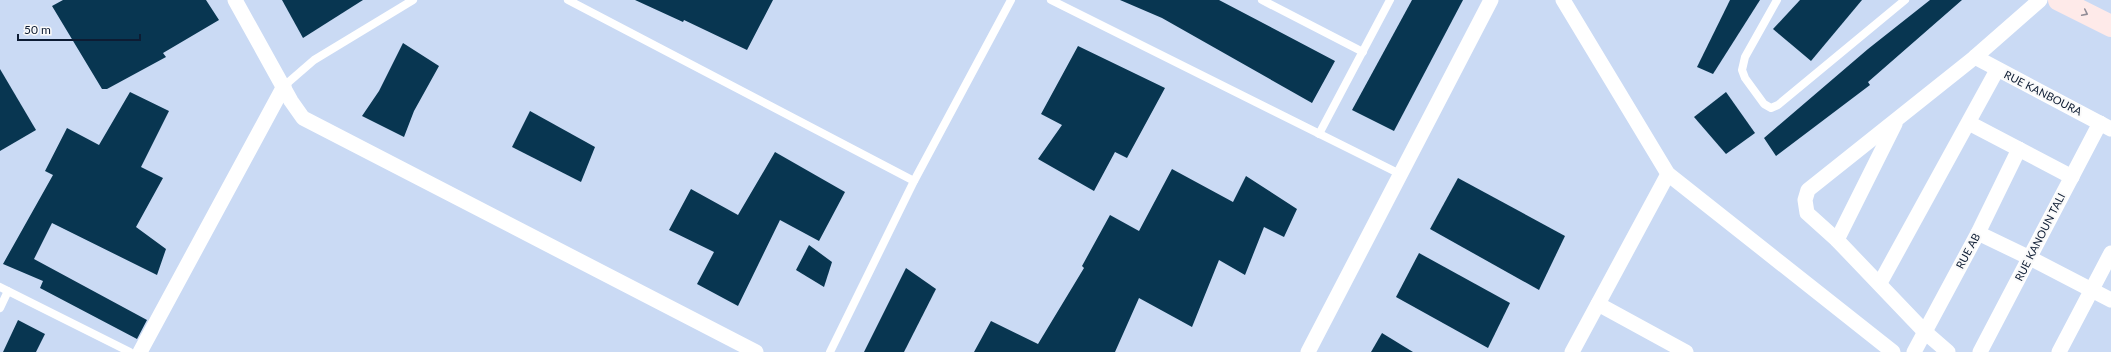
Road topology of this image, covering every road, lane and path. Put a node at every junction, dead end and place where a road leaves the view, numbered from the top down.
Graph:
1 (235, 0) edge
2 (413, 0) edge
3 (568, 0) edge
4 (1011, 0) edge
5 (1051, 0) edge
6 (1262, 0) edge
7 (1390, 0) edge
8 (1491, 0) edge
9 (1563, 0) edge
10 (1777, 0) edge
11 (1904, 0) edge
12 (2040, 0) edge
13 (2059, 0) edge
14 (2111, 26) edge
15 (1363, 52) junction
16 (1975, 57) junction
17 (1997, 70) junction
18 (284, 86) junction
19 (1897, 119) junction
20 (1969, 123) junction
21 (2106, 126) edge
22 (1320, 134) junction
23 (2019, 149) junction
24 (1668, 174) junction
25 (1402, 175) junction
26 (2072, 177) junction
27 (914, 181) junction
28 (1978, 233) junction
29 (1837, 240) junction
30 (2111, 252) edge
31 (2030, 258) junction
32 (1880, 283) junction
33 (0, 287) edge
34 (2091, 290) junction
35 (8, 291) junction
36 (2111, 300) edge
37 (1598, 304) junction
38 (0, 308) edge
39 (1925, 332) junction
40 (130, 352) edge
41 (140, 352) edge
42 (756, 352) edge
43 (830, 352) edge
44 (1308, 352) edge
45 (1572, 352) edge
46 (1686, 352) edge
47 (1893, 352) edge
48 (1914, 352) edge
49 (1948, 352) edge
50 (1980, 352) edge
51 (2059, 352) edge

1 - 18 street
2 - 18 lane
3 - 27 lane
4 - 27 lane
5 - 22 lane
6 - 15 lane
7 - 15 lane
8 - 25 street
9 - 24 street
10 - 11 lane
12 - 16 street
13 -> 14 street
15 - 22 lane
16 - 17 street, RUE KANBOURA
16 - 19 street
17 - 20 street
17 - 21 street, RUE KANBOURA
18 - 41 street
18 - 42 street
19 - 29 street
19 - 29 street
20 - 23 street
20 - 32 street
21 - 26 street, RUE KANOUN TALI
22 - 25 lane
23 - 26 street
23 - 28 street, RUE AB
24 - 37 street
24 - 47 street
25 - 44 street
26 - 31 street, RUE KANOUN TALI
27 - 43 lane
28 - 31 street
28 - 39 street, RUE AB
29 - 32 street
30 - 34 street
31 - 34 street
31 - 50 street, RUE KANOUN TALI
32 - 39 street
33 - 35 lane
34 - 36 street
34 - 51 street
35 - 38 lane
35 - 40 lane
37 - 45 street
37 - 46 street
39 - 48 street, RUE AB
39 - 49 street

